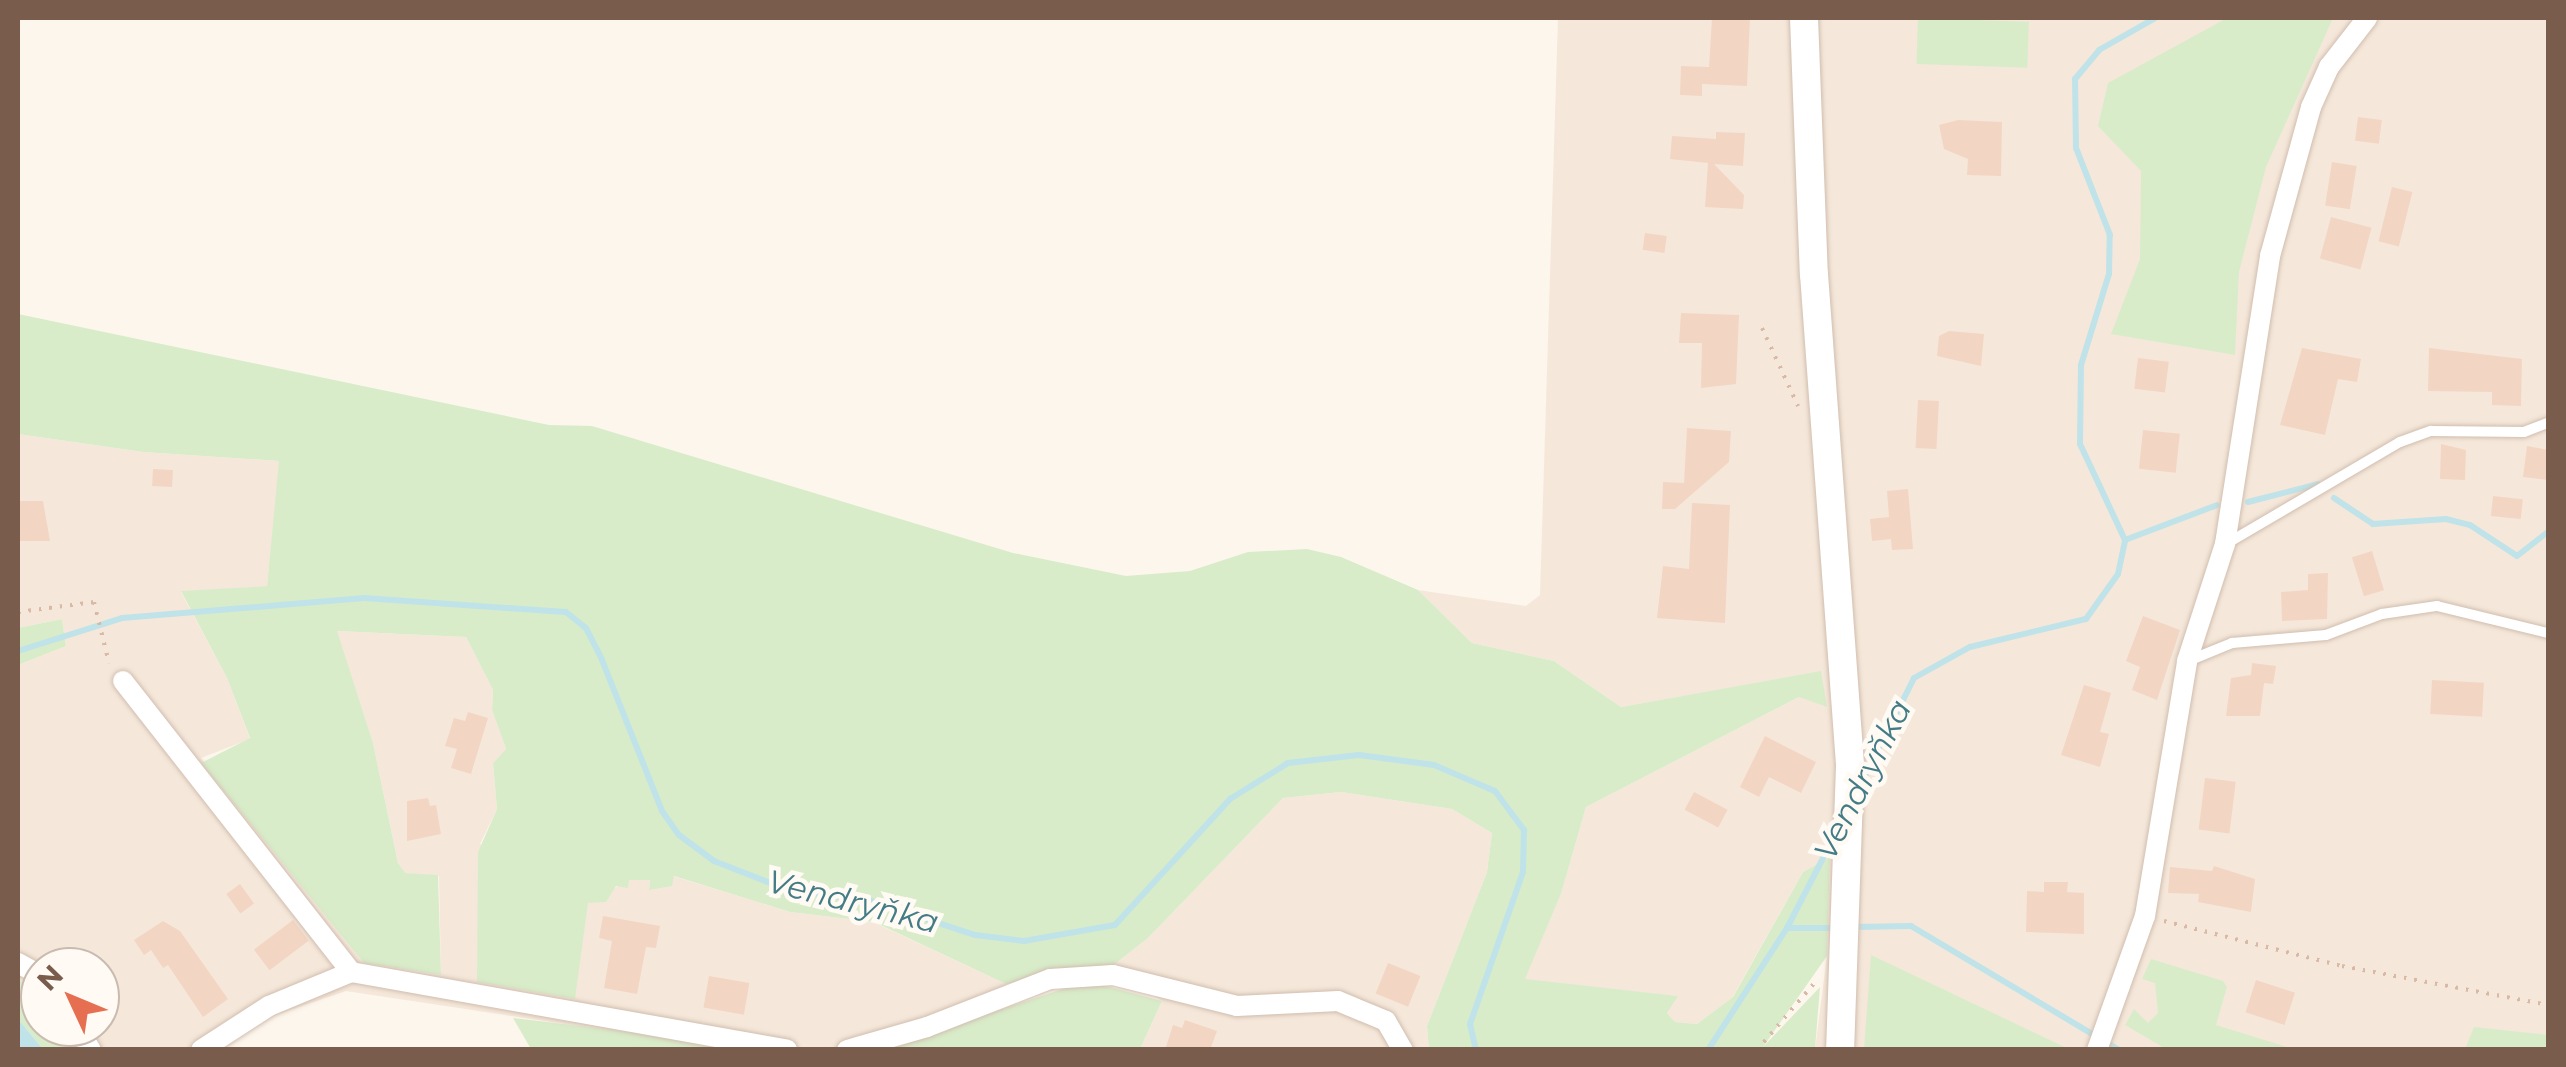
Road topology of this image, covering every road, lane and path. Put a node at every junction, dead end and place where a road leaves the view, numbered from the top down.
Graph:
1 (1804, 18) edge
2 (2367, 18) edge
3 (1762, 328) dead end
4 (1796, 404) dead end
5 (2548, 424) edge
6 (2225, 544) junction
7 (18, 612) edge
8 (2548, 633) edge
9 (105, 640) dead end
10 (2187, 661) junction
11 (122, 682) dead end
12 (2145, 916) junction
13 (351, 972) junction
14 (1820, 976) dead end
15 (2548, 1005) edge
16 (200, 1050) edge
17 (786, 1050) edge
18 (847, 1050) edge
19 (1403, 1050) edge
20 (1756, 1050) edge
21 (1840, 1050) edge
22 (2097, 1050) edge

1 - 21 street
2 - 6 street
3 - 4 path
5 - 6 lane
6 - 10 street
7 - 9 path
8 - 10 lane
10 - 12 street
11 - 13 street
12 - 15 path
12 - 22 street
13 - 16 street
13 - 17 street
14 - 20 path
18 - 19 street

